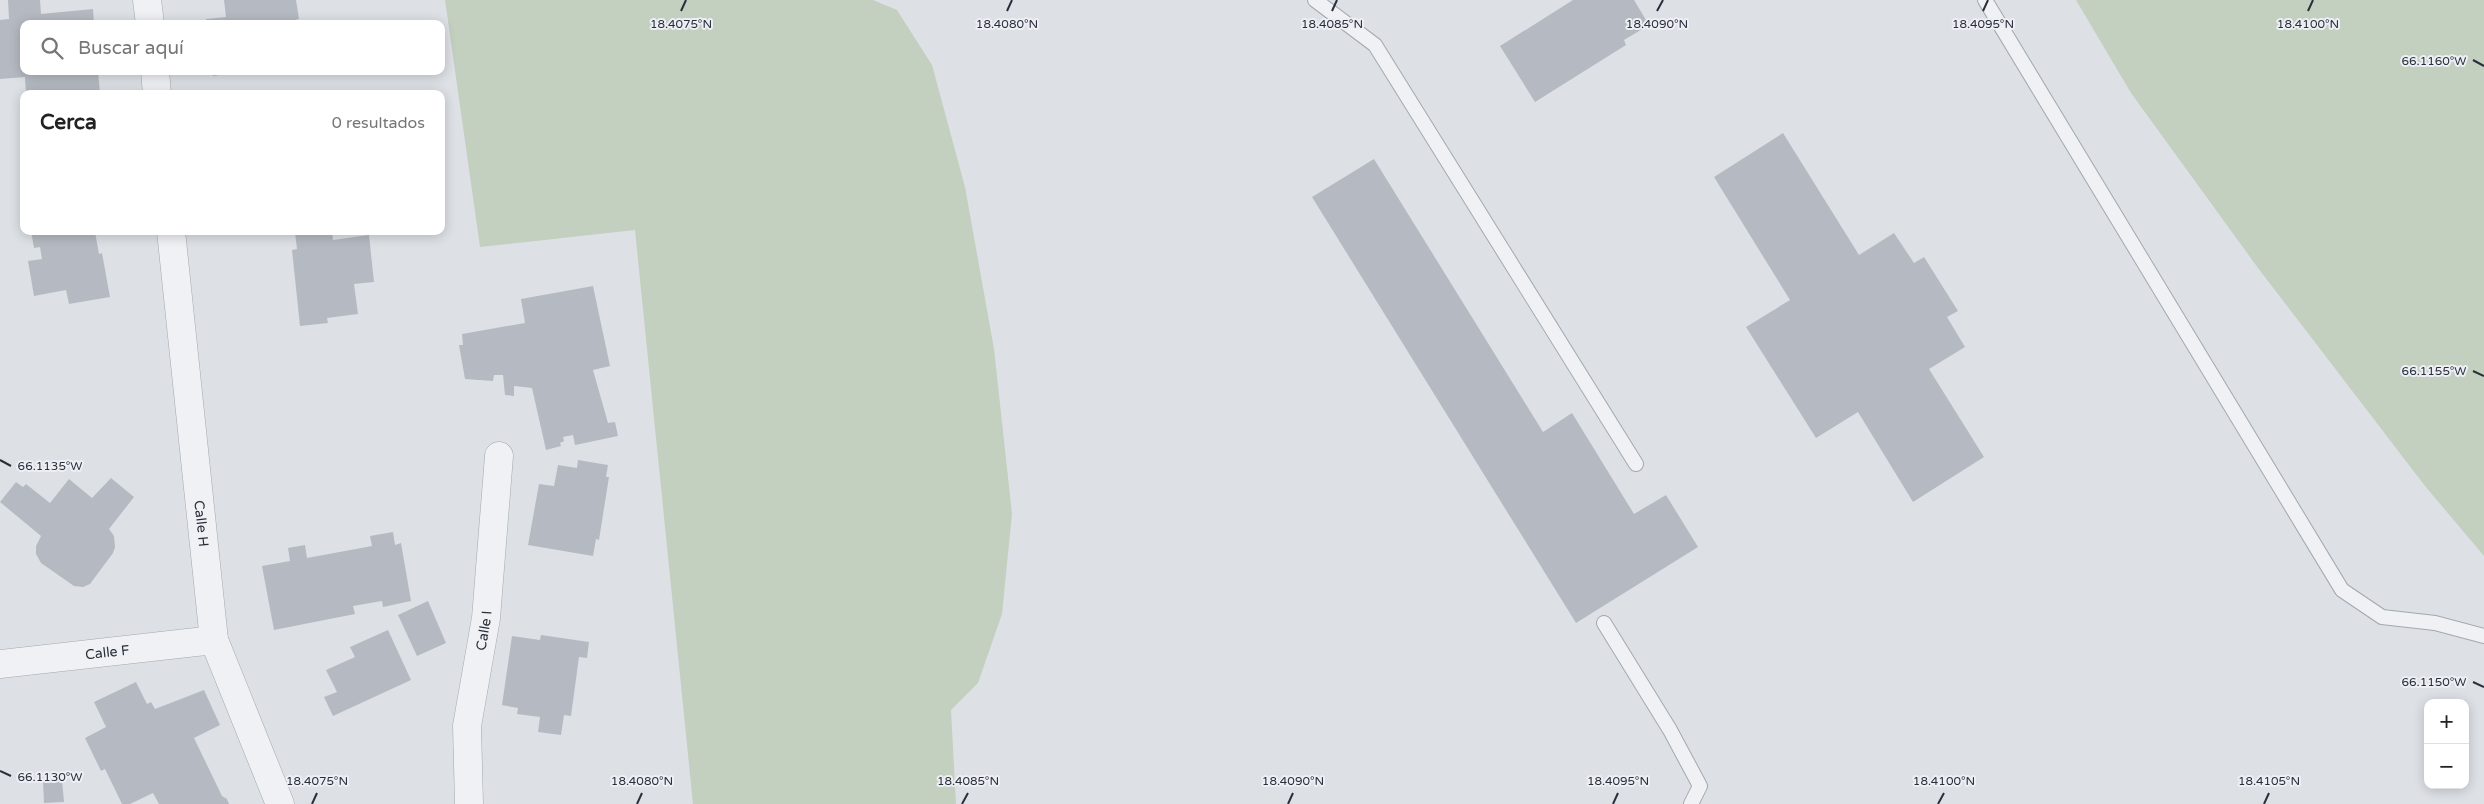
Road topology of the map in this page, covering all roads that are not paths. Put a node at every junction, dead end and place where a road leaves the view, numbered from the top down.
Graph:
1 (147, 0) edge
2 (1315, 0) edge
3 (1985, 0) edge
4 (150, 20) edge
5 (155, 75) edge
6 (156, 90) edge
7 (171, 235) edge
8 (499, 456) dead end
9 (1636, 464) dead end
10 (1604, 622) dead end
11 (2484, 636) edge
12 (214, 640) junction
13 (0, 664) edge
14 (280, 804) edge
15 (470, 804) edge
16 (1691, 804) edge

1 - 4 street
2 - 9 lane
3 - 11 lane
5 - 6 street
7 - 12 street, Calle H
8 - 15 street, Calle I
10 - 16 lane
12 - 13 street, Calle F
12 - 14 street, Calle H

